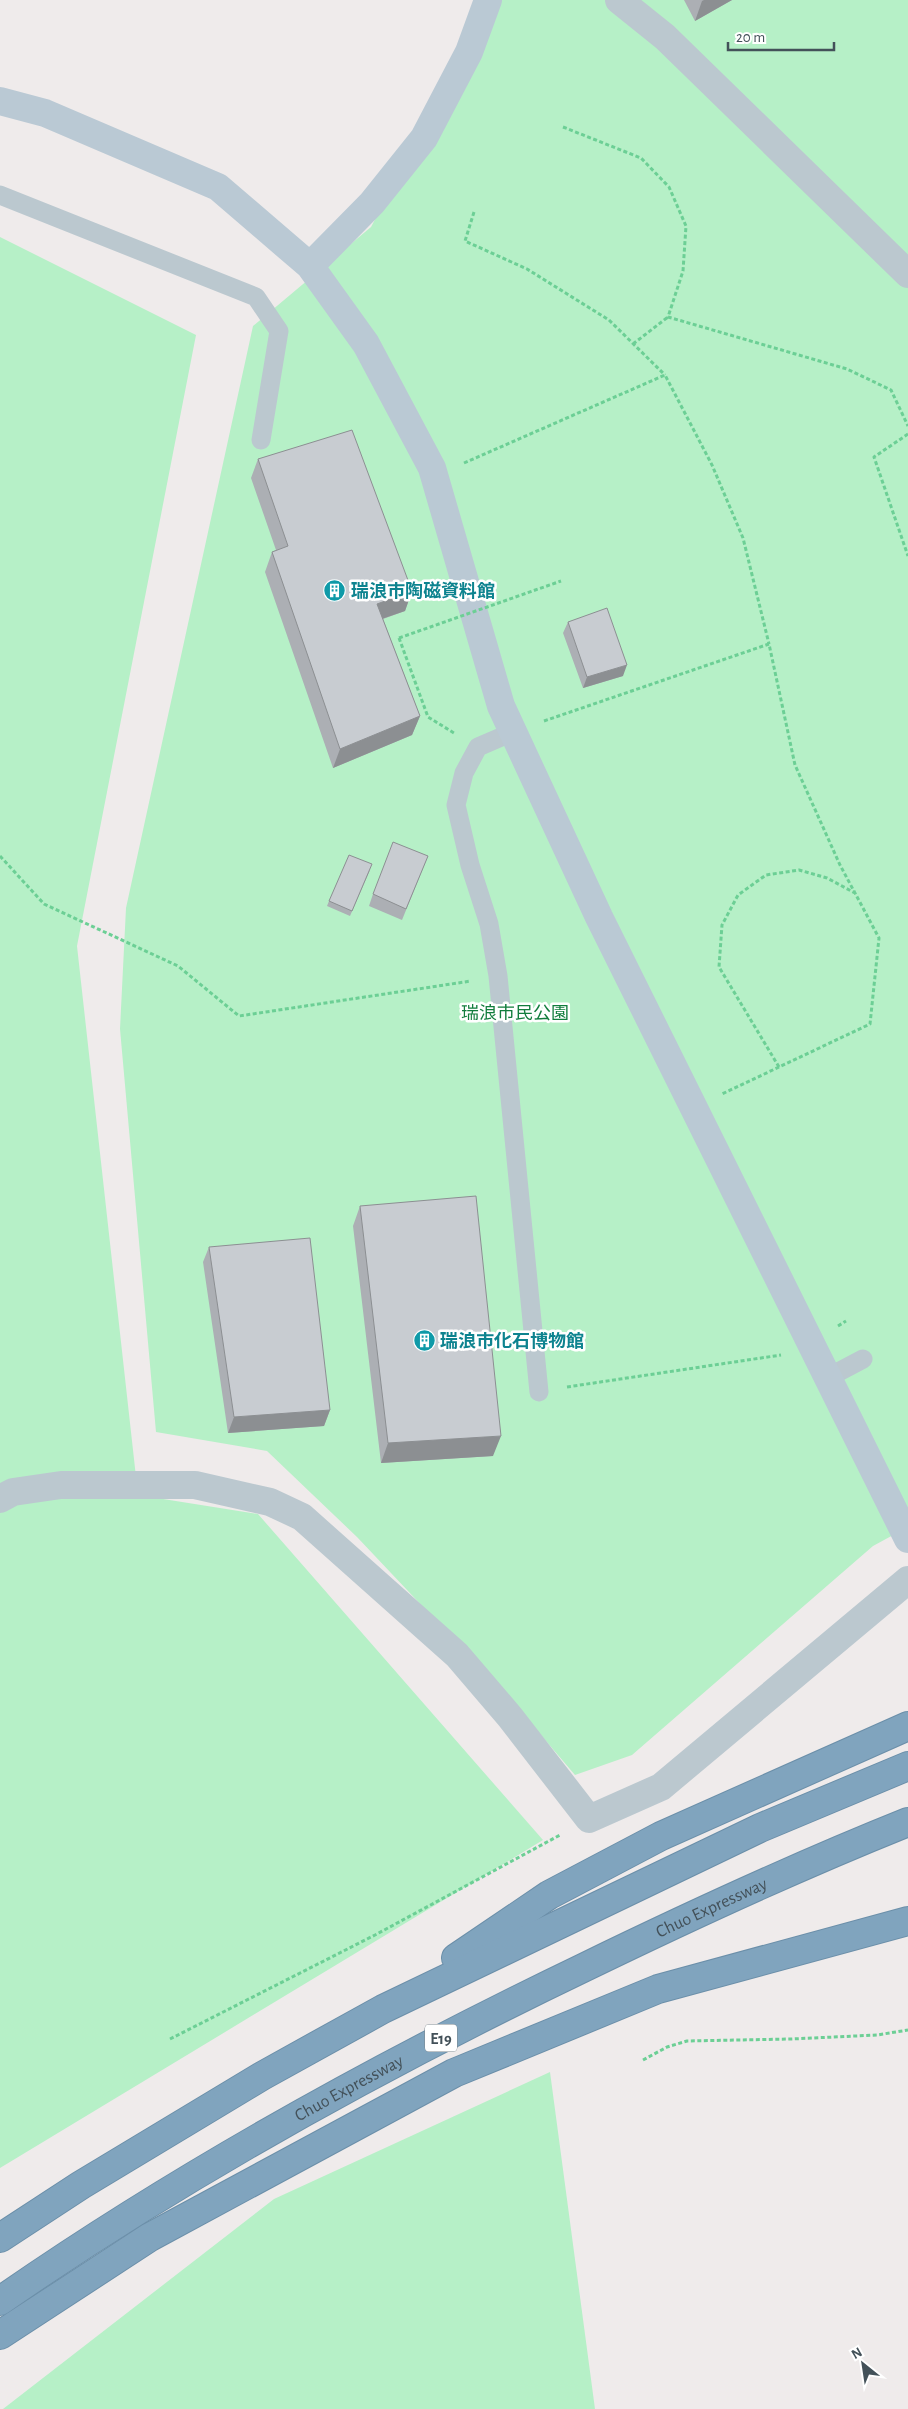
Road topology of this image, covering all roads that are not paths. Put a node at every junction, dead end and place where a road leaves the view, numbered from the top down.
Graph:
1 (488, 0) edge
2 (619, 0) edge
3 (0, 100) edge
4 (0, 195) edge
5 (310, 266) junction
6 (908, 274) edge
7 (261, 440) dead end
8 (513, 732) junction
9 (863, 1359) dead end
10 (826, 1378) junction
11 (539, 1392) road end
12 (0, 1499) edge
13 (908, 1540) edge
14 (908, 1580) edge
15 (908, 1726) edge
16 (908, 1766) edge
17 (908, 1822) edge
18 (908, 1921) edge
19 (383, 2008) junction
20 (0, 2238) edge
21 (0, 2301) edge
22 (0, 2335) edge

1 - 5 street
2 - 6 street
3 - 5 street
4 - 7 lane
5 - 8 street
8 - 10 street
8 - 11 lane
9 - 10 lane
10 - 13 street
12 - 14 street
15 - 19 highway
16 - 19 highway
17 - 21 highway, Chuo Expressway / E19
18 - 22 highway
19 - 20 highway

